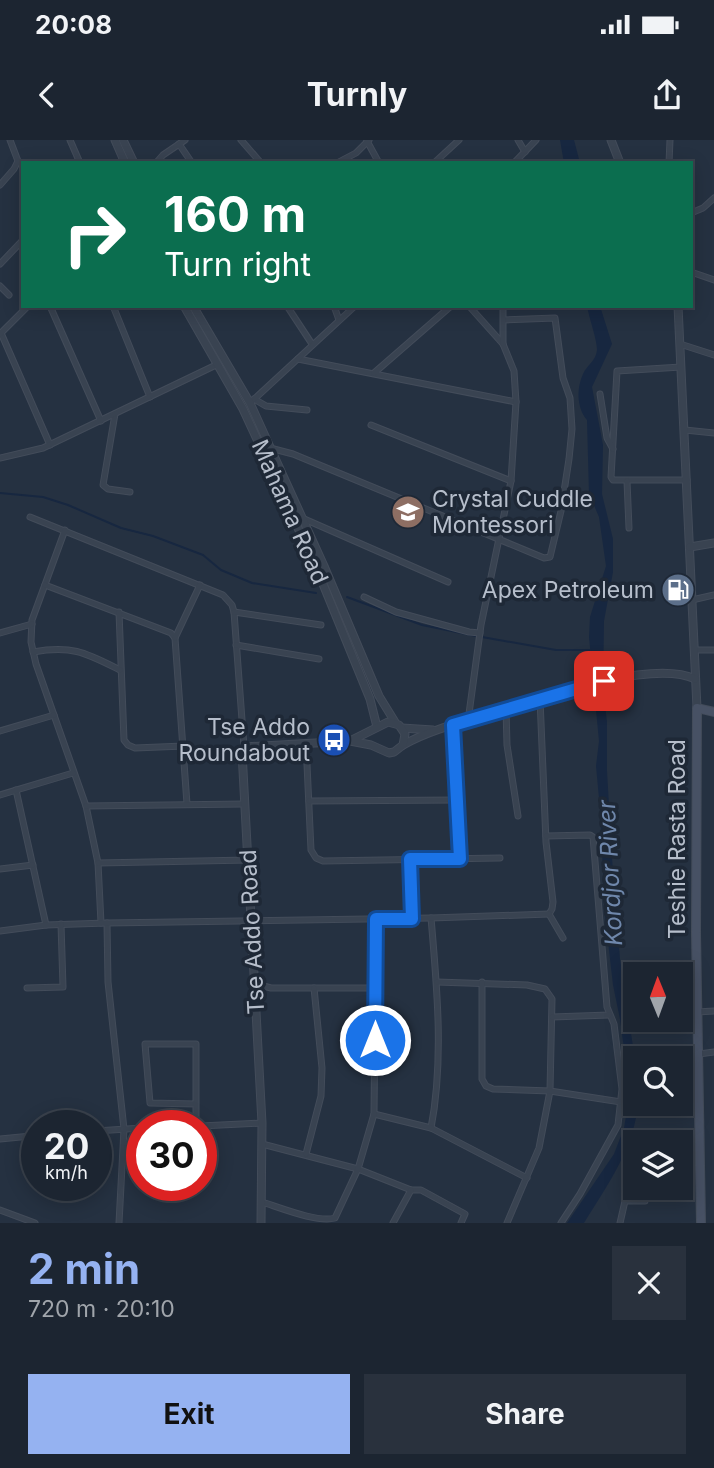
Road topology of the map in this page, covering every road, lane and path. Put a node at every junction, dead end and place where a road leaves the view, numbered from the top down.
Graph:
1 (10, 140) edge
2 (70, 140) edge
3 (115, 140) edge
4 (123, 140) edge
5 (185, 140) edge
6 (241, 140) edge
7 (368, 140) edge
8 (459, 140) edge
9 (518, 140) edge
10 (536, 140) edge
11 (611, 140) edge
12 (670, 140) edge
13 (179, 144) junction
14 (525, 152) junction
15 (79, 161) edge
16 (124, 161) edge
17 (133, 161) edge
18 (158, 161) edge
19 (191, 161) edge
20 (259, 161) edge
21 (341, 161) edge
22 (378, 161) edge
23 (436, 161) edge
24 (516, 161) edge
25 (619, 161) edge
26 (669, 161) edge
27 (0, 185) edge
28 (714, 198) edge
29 (693, 212) edge
30 (21, 242) edge
31 (0, 264) edge
32 (693, 273) edge
33 (713, 278) edge
34 (0, 286) edge
35 (9, 295) dead end
36 (26, 308) edge
37 (51, 308) edge
38 (114, 308) edge
39 (185, 308) edge
40 (193, 308) edge
41 (288, 308) edge
42 (335, 308) edge
43 (353, 308) edge
44 (449, 308) edge
45 (471, 308) edge
46 (503, 308) edge
47 (678, 308) edge
48 (340, 320) junction
49 (504, 320) junction
50 (1, 334) edge
51 (313, 344) junction
52 (503, 344) junction
53 (680, 344) junction
54 (714, 355) edge
55 (299, 359) junction
56 (216, 365) junction
57 (681, 367) junction
58 (374, 373) junction
59 (600, 394) dead end
60 (150, 397) junction
61 (252, 401) junction
62 (516, 402) junction
63 (307, 410) dead end
64 (115, 414) junction
65 (101, 421) junction
66 (371, 425) dead end
67 (685, 430) junction
68 (714, 433) edge
69 (50, 445) junction
70 (270, 448) junction
71 (613, 449) junction
72 (0, 458) edge
73 (687, 480) junction
74 (511, 481) junction
75 (627, 481) junction
76 (130, 492) dead end
77 (30, 517) dead end
78 (302, 518) junction
79 (629, 528) dead end
80 (65, 530) junction
81 (499, 542) junction
82 (714, 543) edge
83 (690, 547) junction
84 (449, 582) dead end
85 (46, 585) junction
86 (201, 585) junction
87 (714, 595) edge
88 (364, 597) dead end
89 (692, 600) junction
90 (118, 612) junction
91 (234, 612) junction
92 (32, 624) junction
93 (321, 625) dead end
94 (0, 633) edge
95 (480, 634) junction
96 (175, 638) junction
97 (236, 645) junction
98 (695, 650) junction
99 (714, 650) edge
100 (33, 652) junction
101 (319, 659) dead end
102 (120, 670) junction
103 (695, 679) junction
104 (540, 699) junction
105 (696, 708) junction
106 (506, 709) junction
107 (714, 712) edge
108 (54, 715) junction
109 (468, 721) junction
110 (395, 722) junction
111 (453, 725) junction
112 (376, 728) junction
113 (402, 728) junction
114 (437, 730) junction
115 (0, 731) edge
116 (350, 741) junction
117 (306, 743) junction
118 (403, 745) junction
119 (184, 746) junction
120 (244, 747) junction
121 (378, 749) junction
122 (73, 773) junction
123 (16, 790) junction
124 (0, 795) edge
125 (458, 800) junction
126 (309, 801) junction
127 (187, 804) junction
128 (244, 804) junction
129 (86, 806) junction
130 (518, 816) dead end
131 (546, 836) junction
132 (500, 858) dead end
133 (410, 859) junction
134 (460, 859) junction
135 (249, 860) junction
136 (98, 863) junction
137 (33, 865) junction
138 (0, 869) edge
139 (549, 914) junction
140 (431, 918) junction
141 (376, 919) junction
142 (412, 919) junction
143 (253, 921) junction
144 (104, 923) junction
145 (61, 924) junction
146 (46, 925) junction
147 (0, 931) edge
148 (563, 938) dead end
149 (437, 982) junction
150 (482, 982) junction
151 (256, 984) junction
152 (314, 988) junction
153 (376, 988) junction
154 (27, 989) dead end
155 (714, 1011) edge
156 (697, 1012) junction
157 (609, 1015) junction
158 (552, 1017) junction
159 (714, 1052) edge
160 (699, 1054) junction
161 (550, 1091) junction
162 (621, 1102) junction
163 (196, 1104) junction
164 (196, 1110) edge
165 (374, 1114) junction
166 (262, 1123) junction
167 (217, 1125) edge
168 (431, 1128) junction
169 (124, 1129) junction
170 (112, 1130) edge
171 (21, 1137) edge
172 (0, 1139) edge
173 (262, 1144) junction
174 (306, 1154) junction
175 (358, 1169) junction
176 (527, 1178) junction
177 (411, 1190) junction
178 (645, 1201) dead end
179 (262, 1202) junction
180 (0, 1210) edge
181 (35, 1223) edge
182 (120, 1223) edge
183 (261, 1223) edge
184 (393, 1223) edge
185 (461, 1223) edge
186 (507, 1223) edge
187 (561, 1223) edge
188 (620, 1223) edge
189 (701, 1223) edge

1 - 27 street
2 - 15 street
3 - 16 street
4 - 17 street
5 - 13 street
6 - 20 street
7 - 21 street
7 - 22 street
8 - 23 street
9 - 14 street
10 - 14 street
11 - 25 street
12 - 26 street
13 - 18 street
13 - 19 street
14 - 24 street
28 - 29 street
30 - 31 street
32 - 33 street
34 - 35 street
36 - 50 street
37 - 65 street
38 - 60 street
39 - 56 street, Mahama Road
40 - 61 street, Mahama Road
41 - 51 street
42 - 48 street
43 - 48 street
44 - 58 street
45 - 52 street
46 - 49 street
47 - 53 street
48 - 51 street
49 - 52 street
49 - 81 street
50 - 69 street
51 - 55 street
52 - 62 street
53 - 54 street
53 - 57 street
55 - 58 street
55 - 61 street
56 - 60 street
56 - 112 street, Mahama Road
57 - 67 street
57 - 71 street
58 - 62 street
59 - 71 street
60 - 64 street
61 - 63 street
61 - 70 street, Mahama Road
62 - 74 street
64 - 65 street
64 - 76 street
65 - 69 street
66 - 74 street
67 - 68 street
67 - 73 street
69 - 72 street
70 - 78 street, Mahama Road
70 - 81 street
71 - 75 street
73 - 75 street
73 - 83 street
74 - 81 street
75 - 79 street
77 - 80 street
78 - 84 street
78 - 110 street, Mahama Road
80 - 85 street
80 - 86 street
81 - 95 street
82 - 83 street
83 - 89 street
85 - 90 street
85 - 92 street
86 - 91 street
86 - 96 street
87 - 89 street
88 - 95 street
89 - 98 street
90 - 96 street
90 - 102 street
91 - 93 street
91 - 97 street
92 - 94 street
92 - 100 street
95 - 109 street
96 - 119 street
97 - 101 street
97 - 120 street
98 - 99 street
98 - 103 street
100 - 102 street
100 - 108 street
102 - 119 street
103 - 104 street
103 - 105 street
104 - 106 street
104 - 131 street
105 - 107 main road
105 - 156 main road, Teshie Rasta Road
106 - 109 street
106 - 130 street
108 - 115 street
108 - 122 street
109 - 111 street
110 - 112 street
110 - 113 street
111 - 114 street
111 - 125 street
112 - 116 street
112 - 121 street
113 - 114 street
113 - 118 street
114 - 118 street
116 - 117 street
116 - 121 street
117 - 120 street
117 - 126 street
118 - 121 street
119 - 127 street
120 - 128 street, Tse Addo Road
122 - 123 street
122 - 129 street
123 - 124 street
123 - 137 street
125 - 126 street
125 - 134 street
126 - 133 street
127 - 128 street
127 - 129 street
128 - 135 street, Tse Addo Road
129 - 136 street
131 - 139 street
131 - 157 street
132 - 134 street
133 - 134 street
133 - 142 street
135 - 136 street
135 - 143 street, Tse Addo Road
136 - 144 street
137 - 138 street
137 - 146 street
139 - 140 street
139 - 148 street
140 - 142 street
140 - 149 street
141 - 142 street
141 - 143 street
141 - 153 street
143 - 144 street
143 - 151 street, Tse Addo Road
144 - 145 street
144 - 169 street
145 - 146 street
145 - 154 street
146 - 147 street
149 - 150 street
149 - 168 street
150 - 158 street
150 - 161 street
151 - 152 street
151 - 166 street, Tse Addo Road
152 - 153 street
152 - 174 street
153 - 165 street
155 - 156 street
156 - 160 main road, Teshie Rasta Road
157 - 158 street
157 - 162 street
158 - 161 street
159 - 160 street
160 - 189 main road, Teshie Rasta Road
161 - 162 street
161 - 176 street
162 - 187 street
163 - 163 street
163 - 164 street
165 - 168 street
165 - 175 street
166 - 167 street
166 - 173 street, Tse Addo Road
168 - 176 street
169 - 170 street
169 - 182 street
171 - 172 street
173 - 174 street
173 - 179 street, Tse Addo Road
174 - 175 street
175 - 177 street
175 - 179 street
176 - 186 street
177 - 184 street
177 - 185 street
178 - 188 street
179 - 183 street, Tse Addo Road
180 - 181 street

